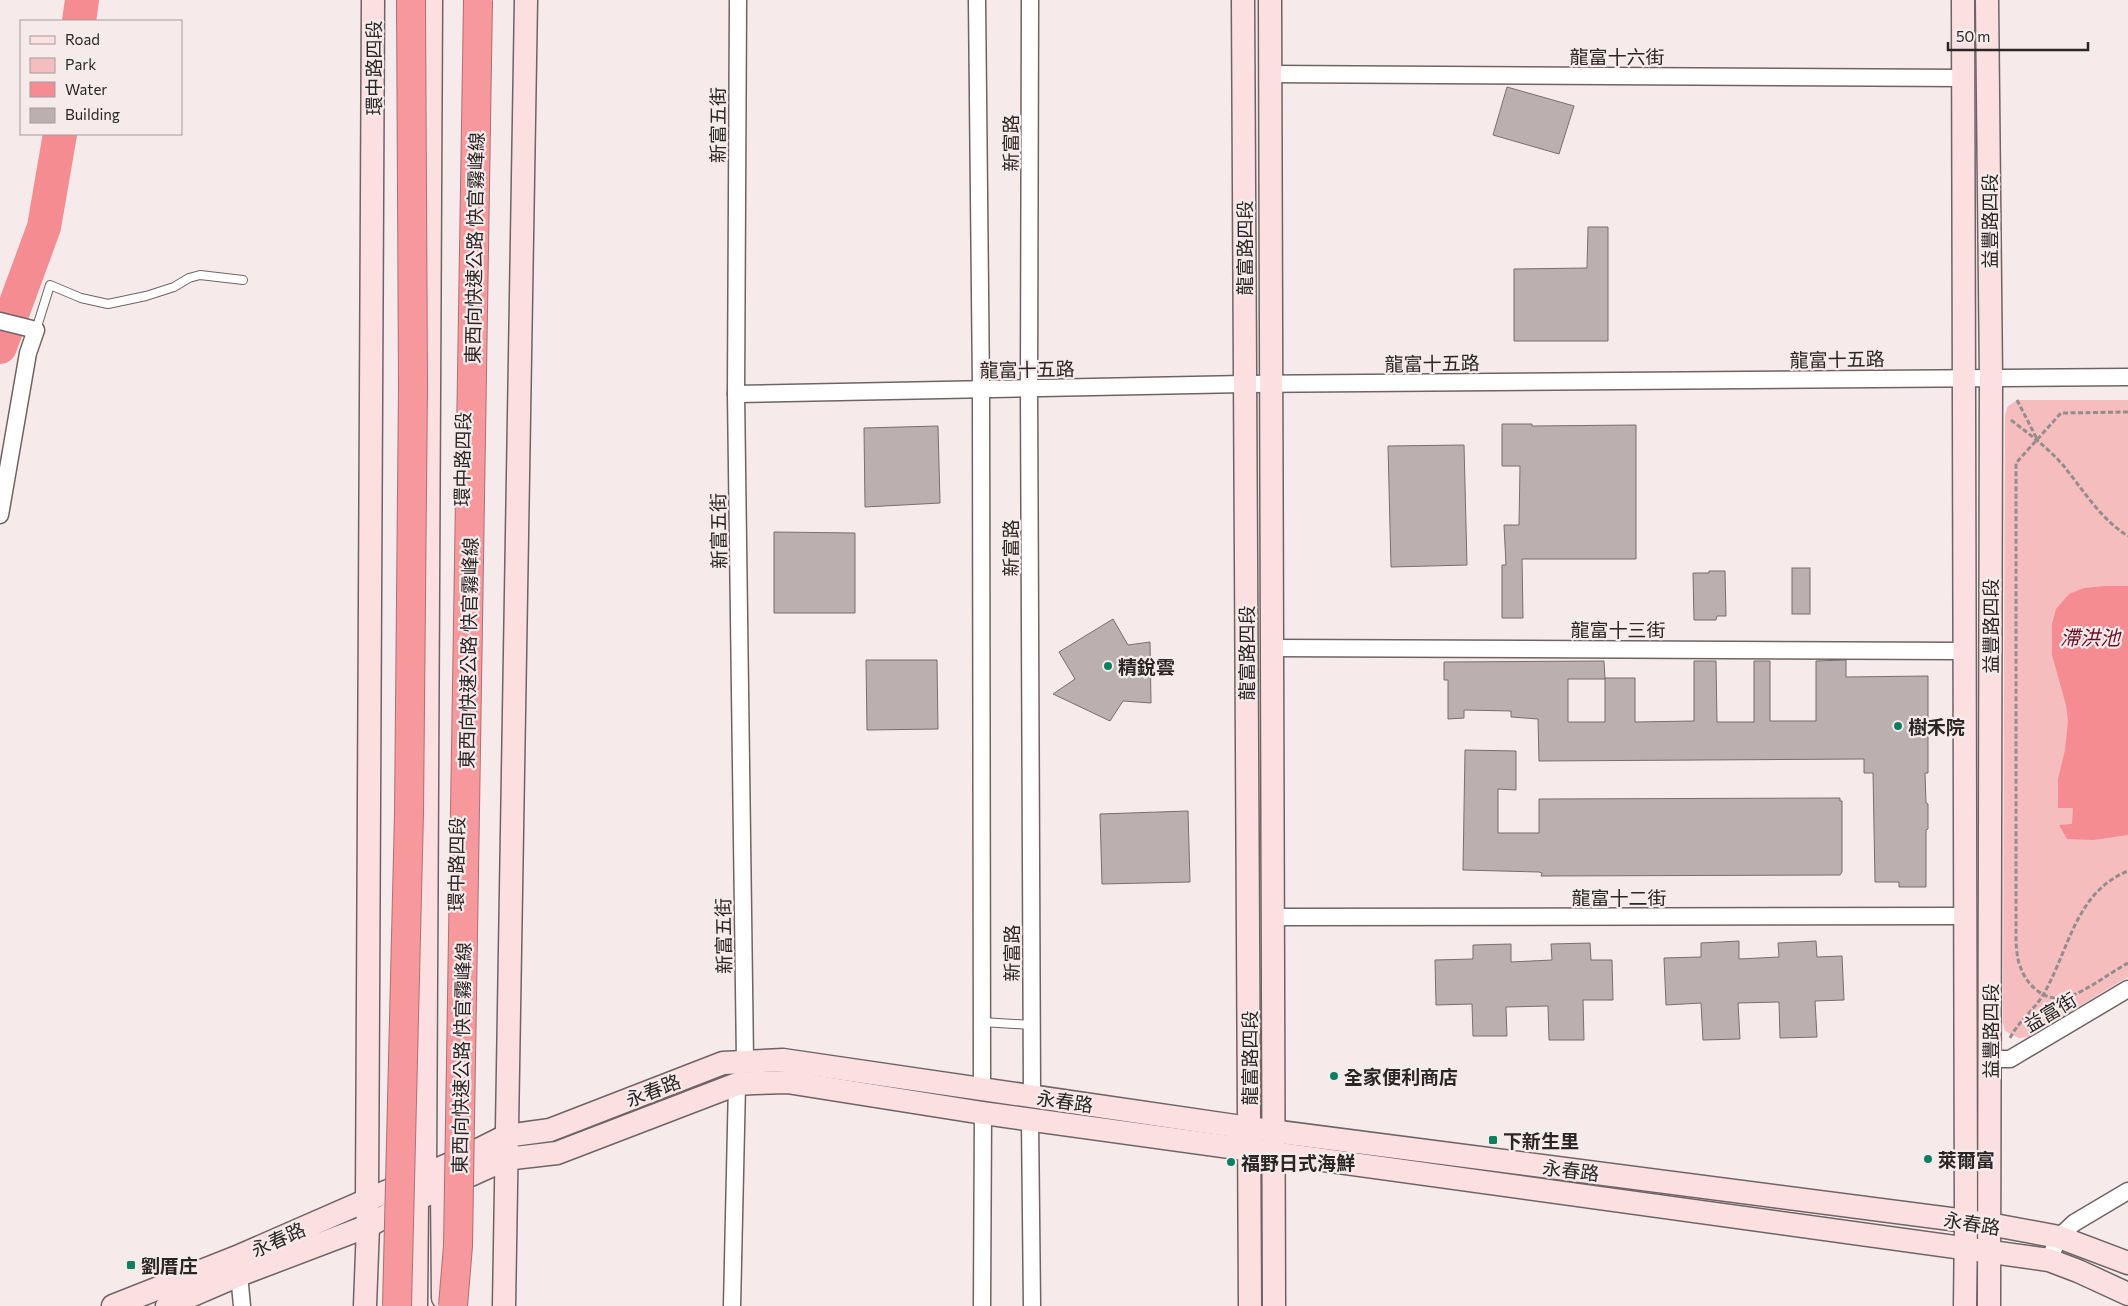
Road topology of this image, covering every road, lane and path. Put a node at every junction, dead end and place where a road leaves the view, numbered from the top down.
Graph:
1 (373, 0) edge
2 (411, 0) edge
3 (431, 0) edge
4 (470, 0) edge
5 (478, 0) edge
6 (526, 0) edge
7 (738, 0) edge
8 (977, 0) edge
9 (1030, 0) edge
10 (1243, 0) edge
11 (1270, 0) edge
12 (1963, 0) edge
13 (1987, 0) edge
14 (1270, 74) junction
15 (1964, 78) junction
16 (242, 280) dead end
17 (0, 321) edge
18 (31, 329) junction
19 (1964, 378) junction
20 (2128, 378) edge
21 (1991, 379) junction
22 (1244, 384) junction
23 (1271, 384) junction
24 (1029, 389) junction
25 (981, 390) junction
26 (736, 394) junction
27 (2017, 400) dead end
28 (2128, 412) edge
29 (2005, 416) dead end
30 (2037, 439) junction
31 (0, 515) edge
32 (2128, 536) edge
33 (1272, 648) junction
34 (1964, 651) junction
35 (2128, 871) edge
36 (1965, 916) junction
37 (1273, 917) junction
38 (2128, 963) edge
39 (2128, 989) edge
40 (2043, 996) junction
41 (982, 1022) junction
42 (1032, 1025) junction
43 (2010, 1039) dead end
44 (1990, 1059) junction
45 (745, 1061) junction
46 (737, 1084) junction
47 (982, 1088) junction
48 (1032, 1096) junction
49 (983, 1113) junction
50 (1030, 1120) junction
51 (1249, 1128) junction
52 (1274, 1131) junction
53 (506, 1136) junction
54 (1250, 1150) junction
55 (1274, 1154) junction
56 (506, 1159) junction
57 (452, 1163) junction
58 (425, 1175) junction
59 (442, 1189) junction
60 (2128, 1191) edge
61 (417, 1199) junction
62 (367, 1200) junction
63 (1966, 1222) junction
64 (1989, 1224) junction
65 (368, 1226) junction
66 (2059, 1237) junction
67 (1964, 1248) junction
68 (1989, 1251) junction
69 (2049, 1260) junction
70 (2128, 1264) edge
71 (238, 1266) junction
72 (2128, 1294) edge
73 (113, 1306) edge
74 (166, 1306) edge
75 (242, 1306) edge
76 (365, 1306) edge
77 (397, 1306) edge
78 (416, 1306) edge
79 (443, 1306) edge
80 (453, 1306) edge
81 (504, 1306) edge
82 (732, 1306) edge
83 (982, 1306) edge
84 (1032, 1306) edge
85 (1250, 1306) edge
86 (1274, 1306) edge
87 (1964, 1306) edge
88 (1990, 1306) edge

1 - 62 street, 環中路四段
2 - 77 highway, bridge
3 - 58 street, 環中路四段
4 - 57 street, 環中路四段
5 - 80 highway, 東西向快速公路 快官霧峰線, bridge
6 - 53 street
7 - 26 street, 新富五街
8 - 25 street, 新富路
9 - 24 street, 新富路
10 - 22 street, 龍富路四段
11 - 14 street, 龍富路四段
12 - 15 street, 益豐路四段
13 - 21 street, 益豐路四段
14 - 15 street, 龍富十六街
14 - 23 street, 龍富路四段
15 - 19 street, 益豐路四段
16 - 18 lane
17 - 18 street
18 - 31 street
19 - 21 street, 龍富十五路
19 - 23 street, 龍富十五路
19 - 34 street, 益豐路四段
20 - 21 street, 龍富十五路
21 - 44 street, 益豐路四段
22 - 23 street, 龍富十五路
22 - 24 street, 龍富十五路
22 - 51 street, 龍富路四段
23 - 33 street, 龍富路四段
24 - 25 street, 龍富十五路
24 - 42 street, 新富路
25 - 26 street, 龍富十五路
25 - 41 street, 新富路
26 - 45 street, 新富五街
27 - 30 path
28 - 30 path
29 - 30 path
30 - 32 path
30 - 40 path
33 - 34 street, 龍富十三街
33 - 37 street, 龍富路四段
34 - 36 street, 益豐路四段
35 - 40 path
36 - 37 street, 龍富十二街
36 - 63 street, 益豐路四段
37 - 52 street, 龍富路四段
38 - 40 path
39 - 44 street, 益富街
40 - 43 path
41 - 42 lane
41 - 47 street, 新富路
42 - 48 street, 新富路
44 - 64 street, 益豐路四段
45 - 47 street, 永春路
45 - 53 street, 永春路
46 - 49 street, 永春路
46 - 56 street, 永春路
46 - 82 street
47 - 48 street, 永春路
48 - 51 street, 永春路
49 - 50 street, 永春路
49 - 83 street
50 - 54 street, 永春路
50 - 84 street
51 - 52 street, 永春路
51 - 54 street, 龍富路四段
52 - 55 street, 龍富路四段
52 - 63 street, 永春路
53 - 56 street
53 - 57 street, 永春路
54 - 55 street, 永春路
54 - 85 street, 龍富路四段
55 - 67 street, 永春路
55 - 86 street, 龍富路四段
56 - 59 street, 永春路
56 - 81 street
57 - 58 street, 永春路
57 - 59 street, 環中路四段
58 - 61 street, 環中路四段
58 - 62 street, 永春路
59 - 61 street, 永春路
59 - 79 street, 環中路四段
60 - 66 street
61 - 65 street, 永春路
61 - 78 street, 環中路四段
62 - 65 street, 環中路四段
62 - 71 street, 永春路
63 - 64 street, 永春路
63 - 67 street, 益豐路四段
64 - 66 street, 永春路
64 - 68 street, 益豐路四段
65 - 71 street, 永春路
65 - 76 street, 環中路四段
66 - 69 street
66 - 70 street, 永春路
67 - 68 street, 永春路
67 - 87 street, 益豐路四段
68 - 69 street, 永春路
68 - 88 street, 益豐路四段
69 - 72 street, 永春路
71 - 73 street, 永春路
71 - 74 street, 永春路
71 - 75 street

